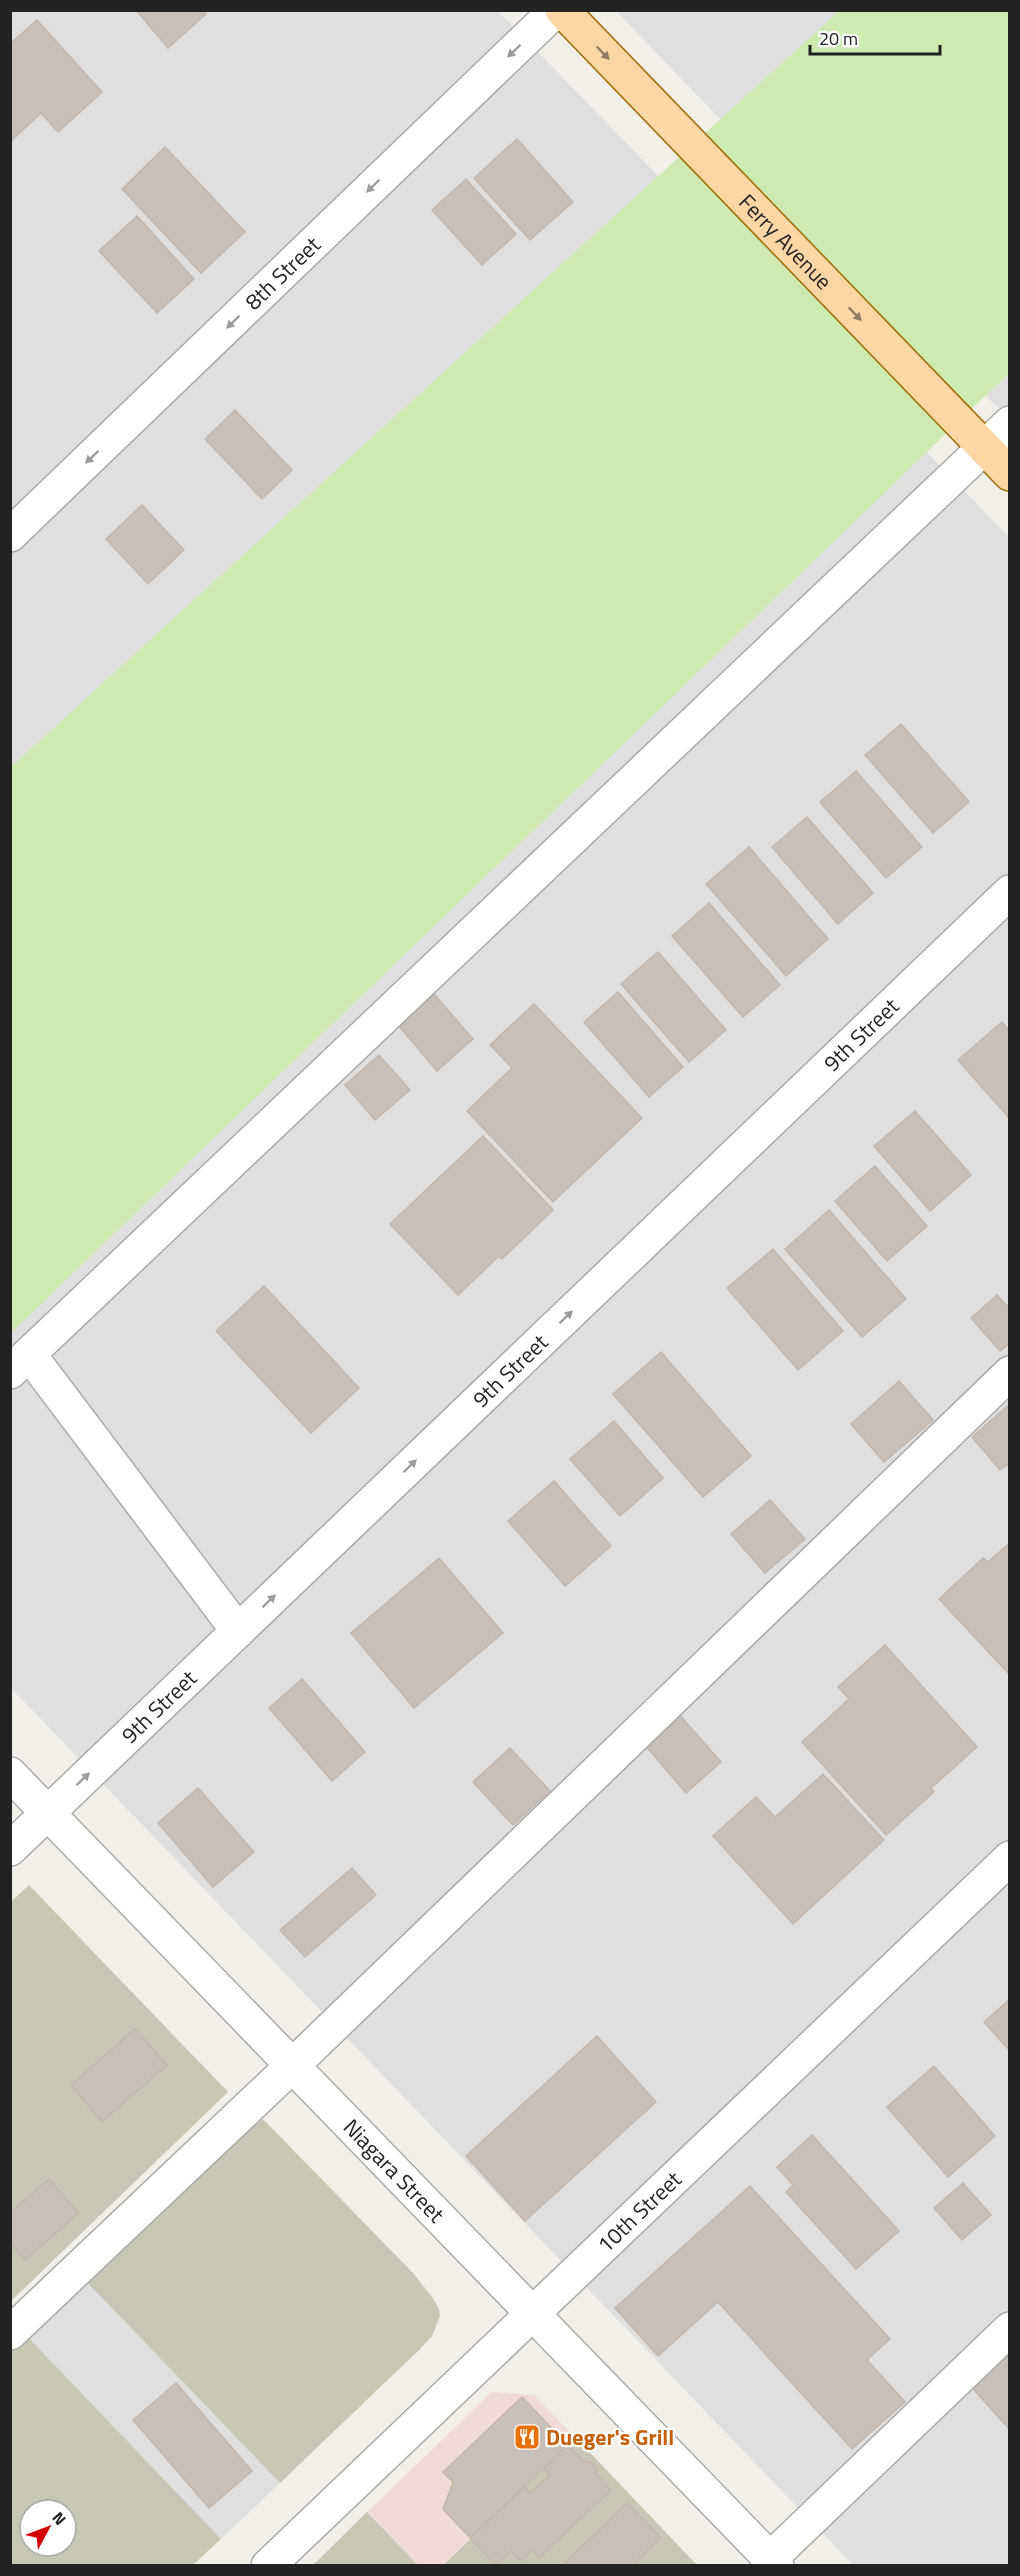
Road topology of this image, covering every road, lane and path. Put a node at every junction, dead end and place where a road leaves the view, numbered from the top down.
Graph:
1 (556, 10) edge
2 (562, 10) edge
3 (1010, 423) edge
4 (984, 447) junction
5 (1010, 474) edge
6 (10, 535) edge
7 (1010, 892) edge
8 (20, 1363) edge
9 (1010, 1373) edge
10 (238, 1631) junction
11 (10, 1774) edge
12 (48, 1813) junction
13 (10, 1849) edge
14 (1010, 1858) edge
15 (292, 2066) junction
16 (532, 2314) junction
17 (1010, 2329) edge
18 (10, 2333) edge
19 (774, 2562) edge
20 (268, 2565) edge

1 -> 6 street, 8th Street
2 -> 4 main road, Ferry Avenue
3 - 4 street
4 - 5 main road, Ferry Avenue
4 - 8 street
10 -> 7 street, 9th Street
8 - 10 street
9 - 15 street
12 -> 10 street, 9th Street
11 - 12 street, Niagara Street
12 - 13 street, 9th Street
12 - 15 street, Niagara Street
14 - 16 street, 10th Street
15 - 16 street, Niagara Street
15 - 18 street
16 - 19 street, Niagara Street
16 - 20 street, 10th Street
17 - 19 street

